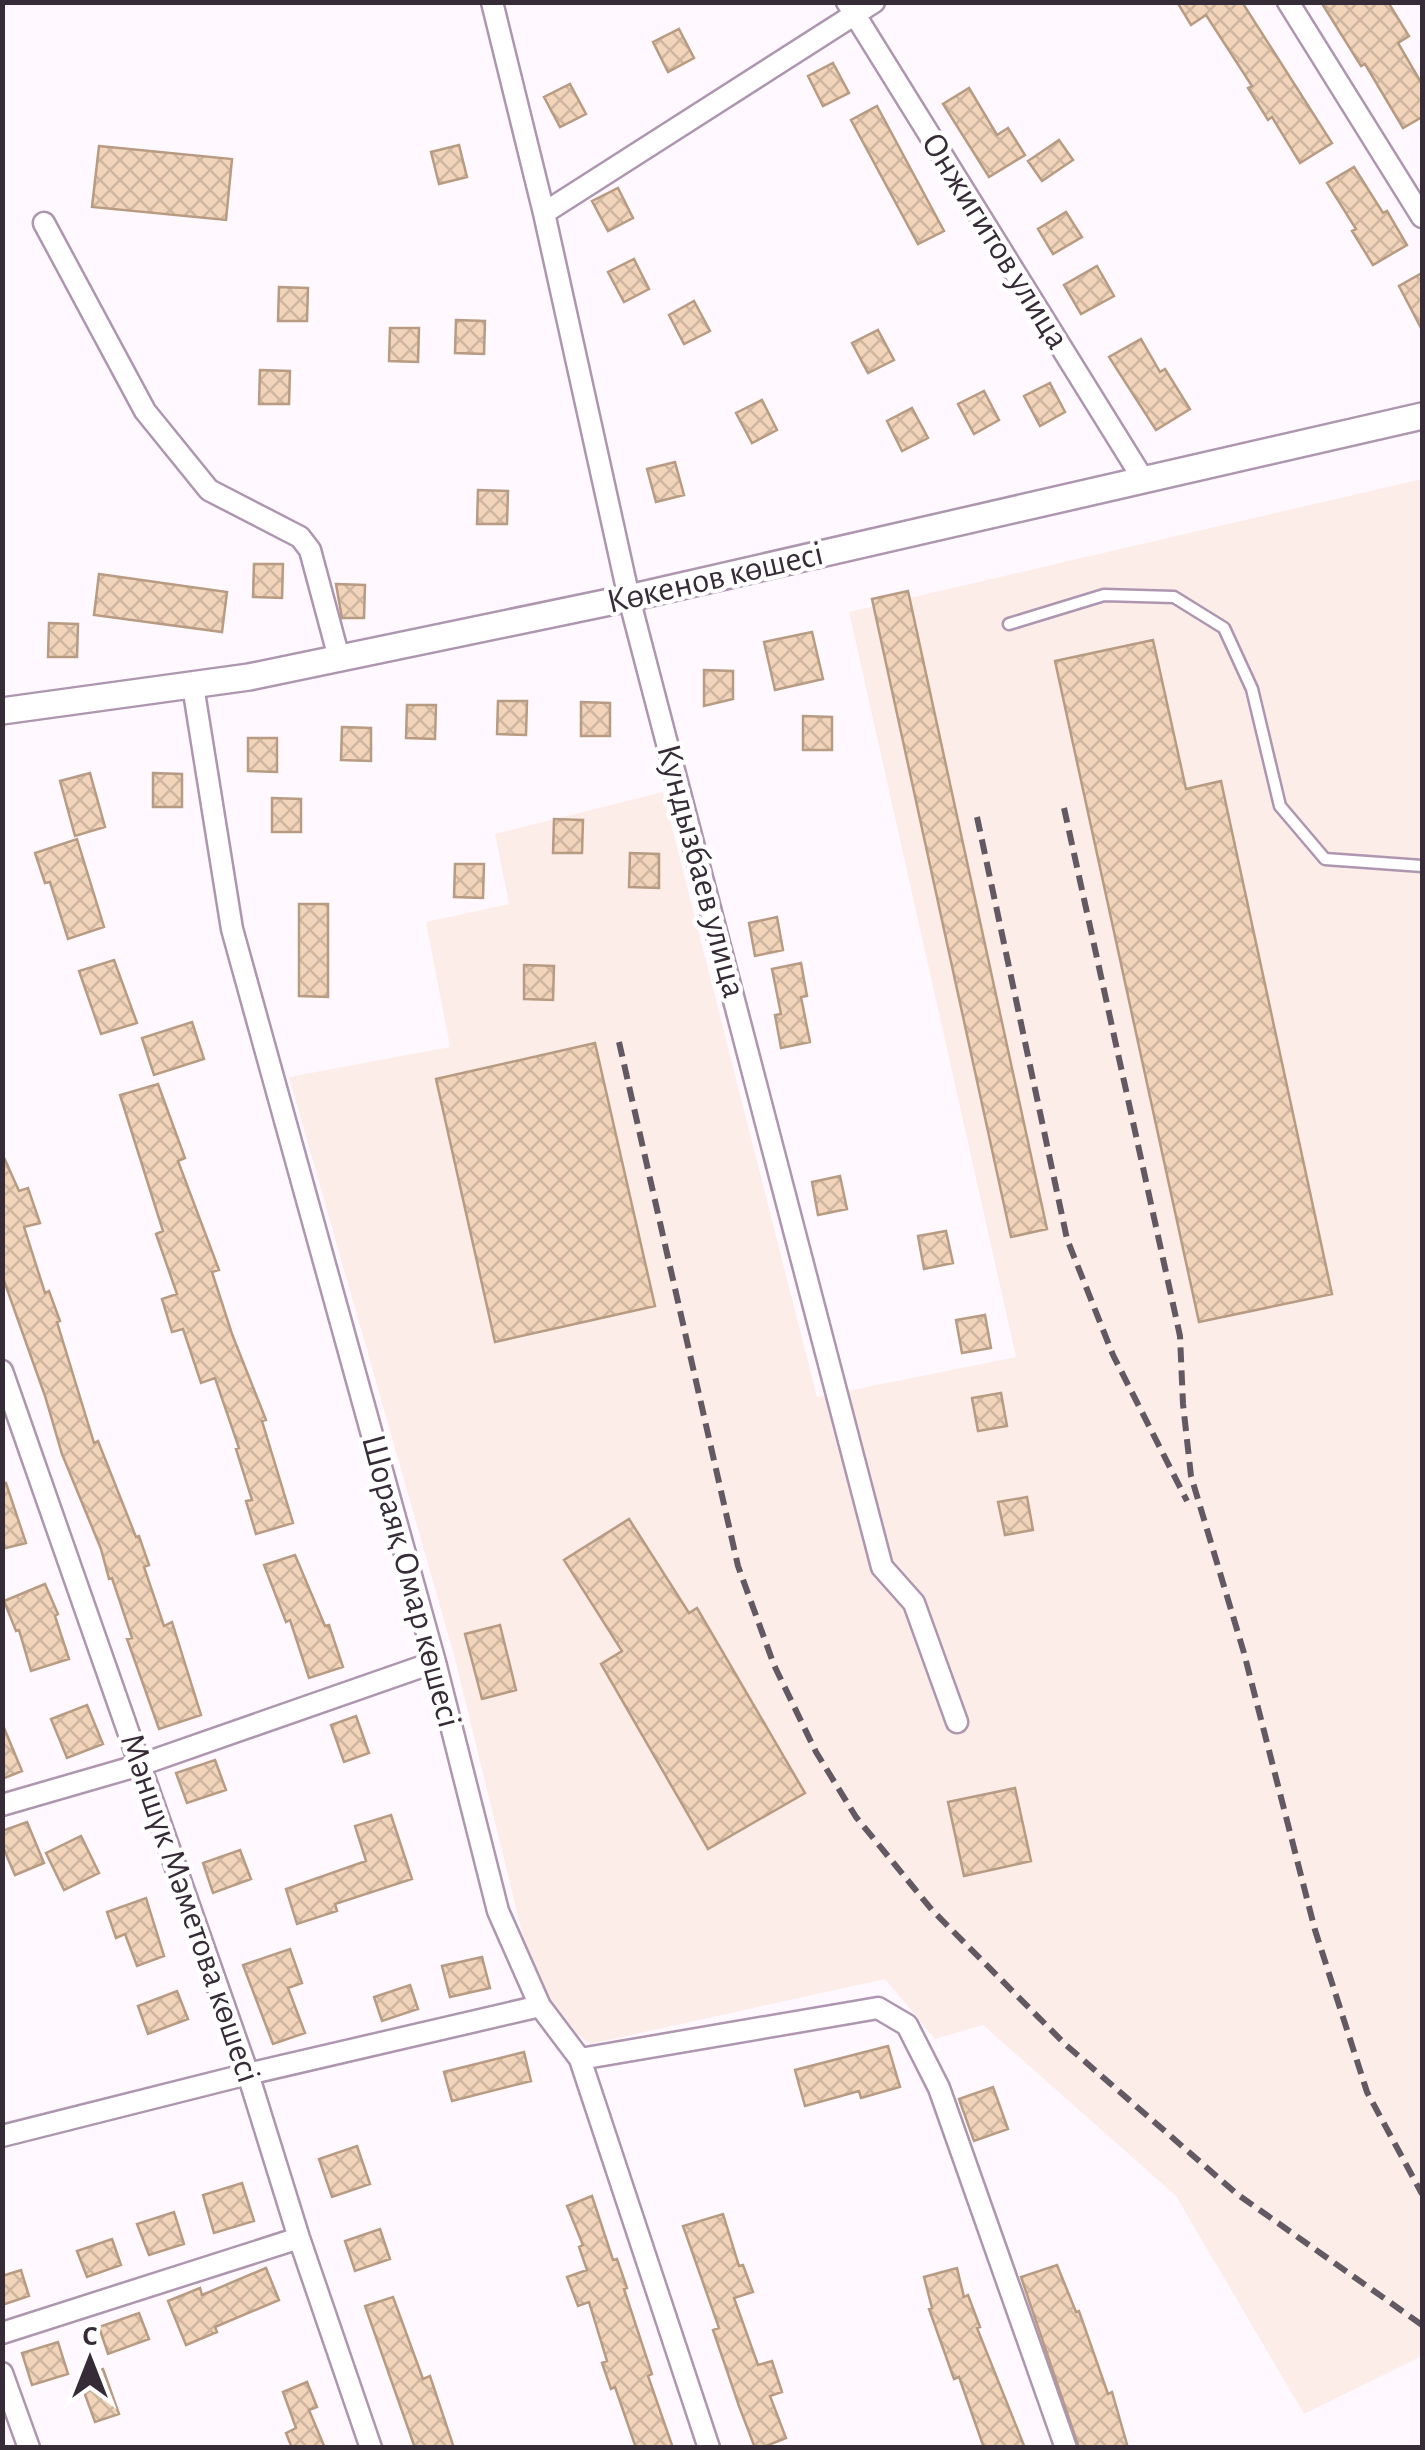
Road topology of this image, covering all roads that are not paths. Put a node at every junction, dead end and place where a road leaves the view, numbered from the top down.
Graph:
1 (492, 2) edge
2 (874, 2) edge
3 (1288, 2) edge
4 (851, 9) edge
5 (544, 213) junction
6 (1422, 218) edge
7 (44, 223) dead end
8 (1422, 416) edge
9 (1143, 479) junction
10 (629, 598) junction
11 (1009, 624) dead end
12 (338, 658) junction
13 (194, 686) junction
14 (2, 711) edge
15 (1422, 866) edge
16 (2, 1371) edge
17 (434, 1662) junction
18 (958, 1722) dead end
19 (140, 1765) junction
20 (2, 1805) edge
21 (540, 2006) junction
22 (580, 2059) junction
23 (248, 2074) junction
24 (2, 2136) edge
25 (298, 2238) junction
26 (2, 2333) edge
27 (2, 2373) edge
28 (29, 2448) edge
29 (370, 2448) edge
30 (710, 2448) edge
31 (1066, 2448) edge

1 - 5 street, Кундызбаев улица
2 - 4 street
3 - 6 street
4 - 5 street
4 - 9 street, Онжигитов улица
5 - 10 street, Кундызбаев улица
7 - 12 street
8 - 9 street, Көкенов көшесі
9 - 10 street, Көкенов көшесі
10 - 12 street, Көкенов көшесі
10 - 18 street, Кундызбаев улица
11 - 15 lane
12 - 13 street, Көкенов көшесі
13 - 14 street, Көкенов көшесі
13 - 17 street, Шораяқ Омар көшесі
16 - 19 street, Мәншүк Мәметова көшесі
17 - 19 street
17 - 21 street, Шораяқ Омар көшесі
19 - 20 street
19 - 23 street, Мәншүк Мәметова көшесі
21 - 22 street, Шораяқ Омар көшесі
21 - 23 street
22 - 30 street, Шораяқ Омар көшесі
22 - 31 street
23 - 24 street
23 - 25 street, Мәншүк Мәметова көшесі
25 - 26 street
25 - 29 street, Мәншүк Мәметова көшесі
27 - 28 street

